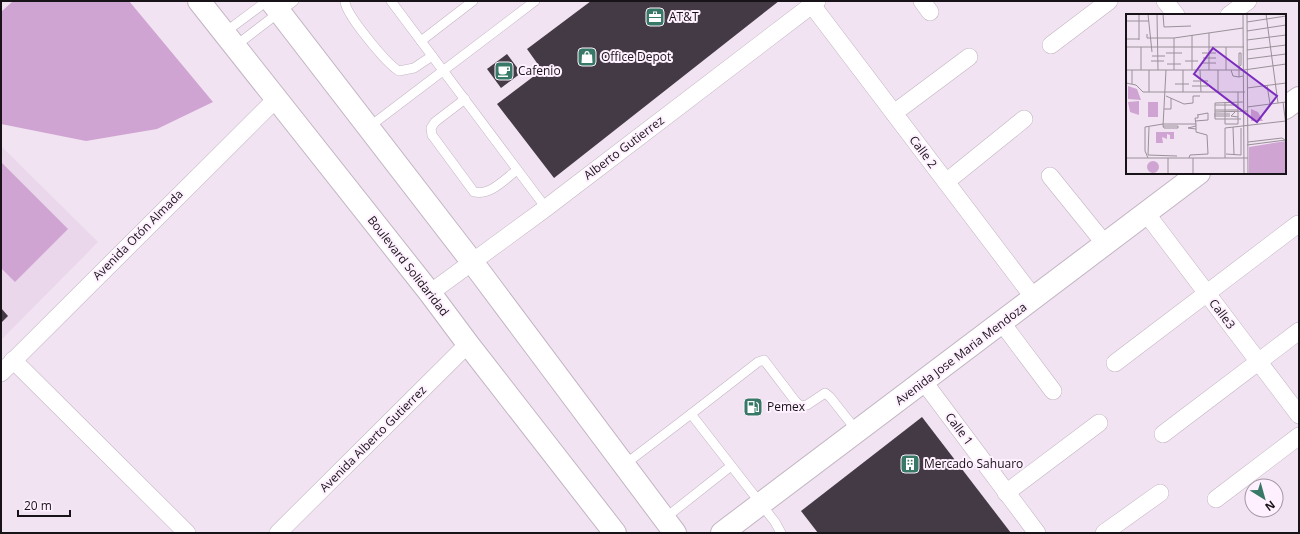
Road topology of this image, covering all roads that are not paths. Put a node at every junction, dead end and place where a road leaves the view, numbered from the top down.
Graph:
1 (199, 1) edge
2 (345, 1) edge
3 (404, 1) edge
4 (473, 1) edge
5 (535, 1) edge
6 (1109, 1) edge
7 (1165, 1) edge
8 (1248, 1) edge
9 (814, 3) edge
10 (278, 4) edge
11 (393, 4) edge
12 (1175, 14) edge
13 (1230, 14) edge
14 (229, 40) junction
15 (421, 41) junction
16 (1051, 45) dead end
17 (432, 56) junction
18 (969, 57) dead end
19 (443, 71) junction
20 (1299, 98) edge
21 (276, 99) junction
22 (465, 99) junction
23 (1286, 107) edge
24 (894, 113) junction
25 (1024, 119) dead end
26 (369, 127) junction
27 (517, 170) junction
28 (1198, 174) edge
29 (1050, 176) dead end
30 (946, 182) junction
31 (546, 208) junction
32 (1146, 213) junction
33 (1298, 224) edge
34 (1105, 244) junction
35 (473, 263) junction
36 (430, 293) junction
37 (1207, 294) junction
38 (1034, 298) junction
39 (1002, 323) junction
40 (1299, 331) edge
41 (468, 344) junction
42 (13, 360) junction
43 (1258, 361) junction
44 (1115, 363) dead end
45 (1, 373) edge
46 (924, 382) junction
47 (1053, 391) dead end
48 (691, 414) junction
49 (1299, 415) edge
50 (1099, 424) dead end
51 (858, 432) junction
52 (1163, 434) dead end
53 (1299, 436) edge
54 (623, 466) junction
55 (732, 466) junction
56 (1160, 492) dead end
57 (1006, 493) junction
58 (1216, 498) dead end
59 (761, 504) junction
60 (670, 526) edge
61 (187, 533) edge
62 (278, 533) edge
63 (615, 533) edge
64 (722, 533) edge
65 (781, 533) edge
66 (1037, 533) edge
67 (1104, 533) edge

1 - 14 main road, Boulevard Solidaridad
2 - 17 lane
3 - 11 lane
4 - 15 lane
5 - 19 lane
6 - 16 street
7 - 12 street
8 - 13 street
9 - 24 street, Calle 2
9 - 31 street, Alberto Gutierrez
10 - 14 lane
10 - 14 lane
10 - 26 main road
11 - 15 lane
14 - 21 main road, Boulevard Solidaridad
15 - 17 lane
17 - 19 lane
18 - 24 street
19 - 22 lane
19 - 26 lane
20 - 23 main road
21 - 36 main road, Boulevard Solidaridad
21 - 42 street, Avenida Otón Almada
22 - 27 lane
22 - 27 lane
24 - 30 street, Calle 2
25 - 30 street
26 - 35 main road
27 - 31 lane
28 - 32 main road, Avenida Jose Maria Mendoza
29 - 34 street
30 - 38 street, Calle 2
31 - 35 street, Alberto Gutierrez
32 - 34 main road, Avenida Jose Maria Mendoza
32 - 37 street, Calle3
33 - 37 street
34 - 38 main road, Avenida Jose Maria Mendoza
35 - 36 street, Alberto Gutierrez
35 - 54 main road
36 - 41 main road, Boulevard Solidaridad
37 - 43 street, Calle3
37 - 44 street
38 - 39 main road, Avenida Jose Maria Mendoza
39 - 46 main road, Avenida Jose Maria Mendoza
39 - 47 street
40 - 43 street
41 - 62 street, Avenida Alberto Gutierrez
41 - 63 main road, Boulevard Solidaridad
42 - 45 street, Avenida Otón Almada
42 - 61 street
43 - 49 street, Calle3
43 - 52 street
46 - 51 main road, Avenida Jose Maria Mendoza
46 - 57 street, Calle 1
48 - 51 lane
48 - 54 lane
48 - 55 lane
50 - 57 street
51 - 59 main road, Avenida Jose Maria Mendoza
53 - 58 street
54 - 60 main road
55 - 59 lane
55 - 60 lane
56 - 67 street
57 - 66 street, Calle 1
59 - 64 main road, Avenida Jose Maria Mendoza
59 - 65 lane

